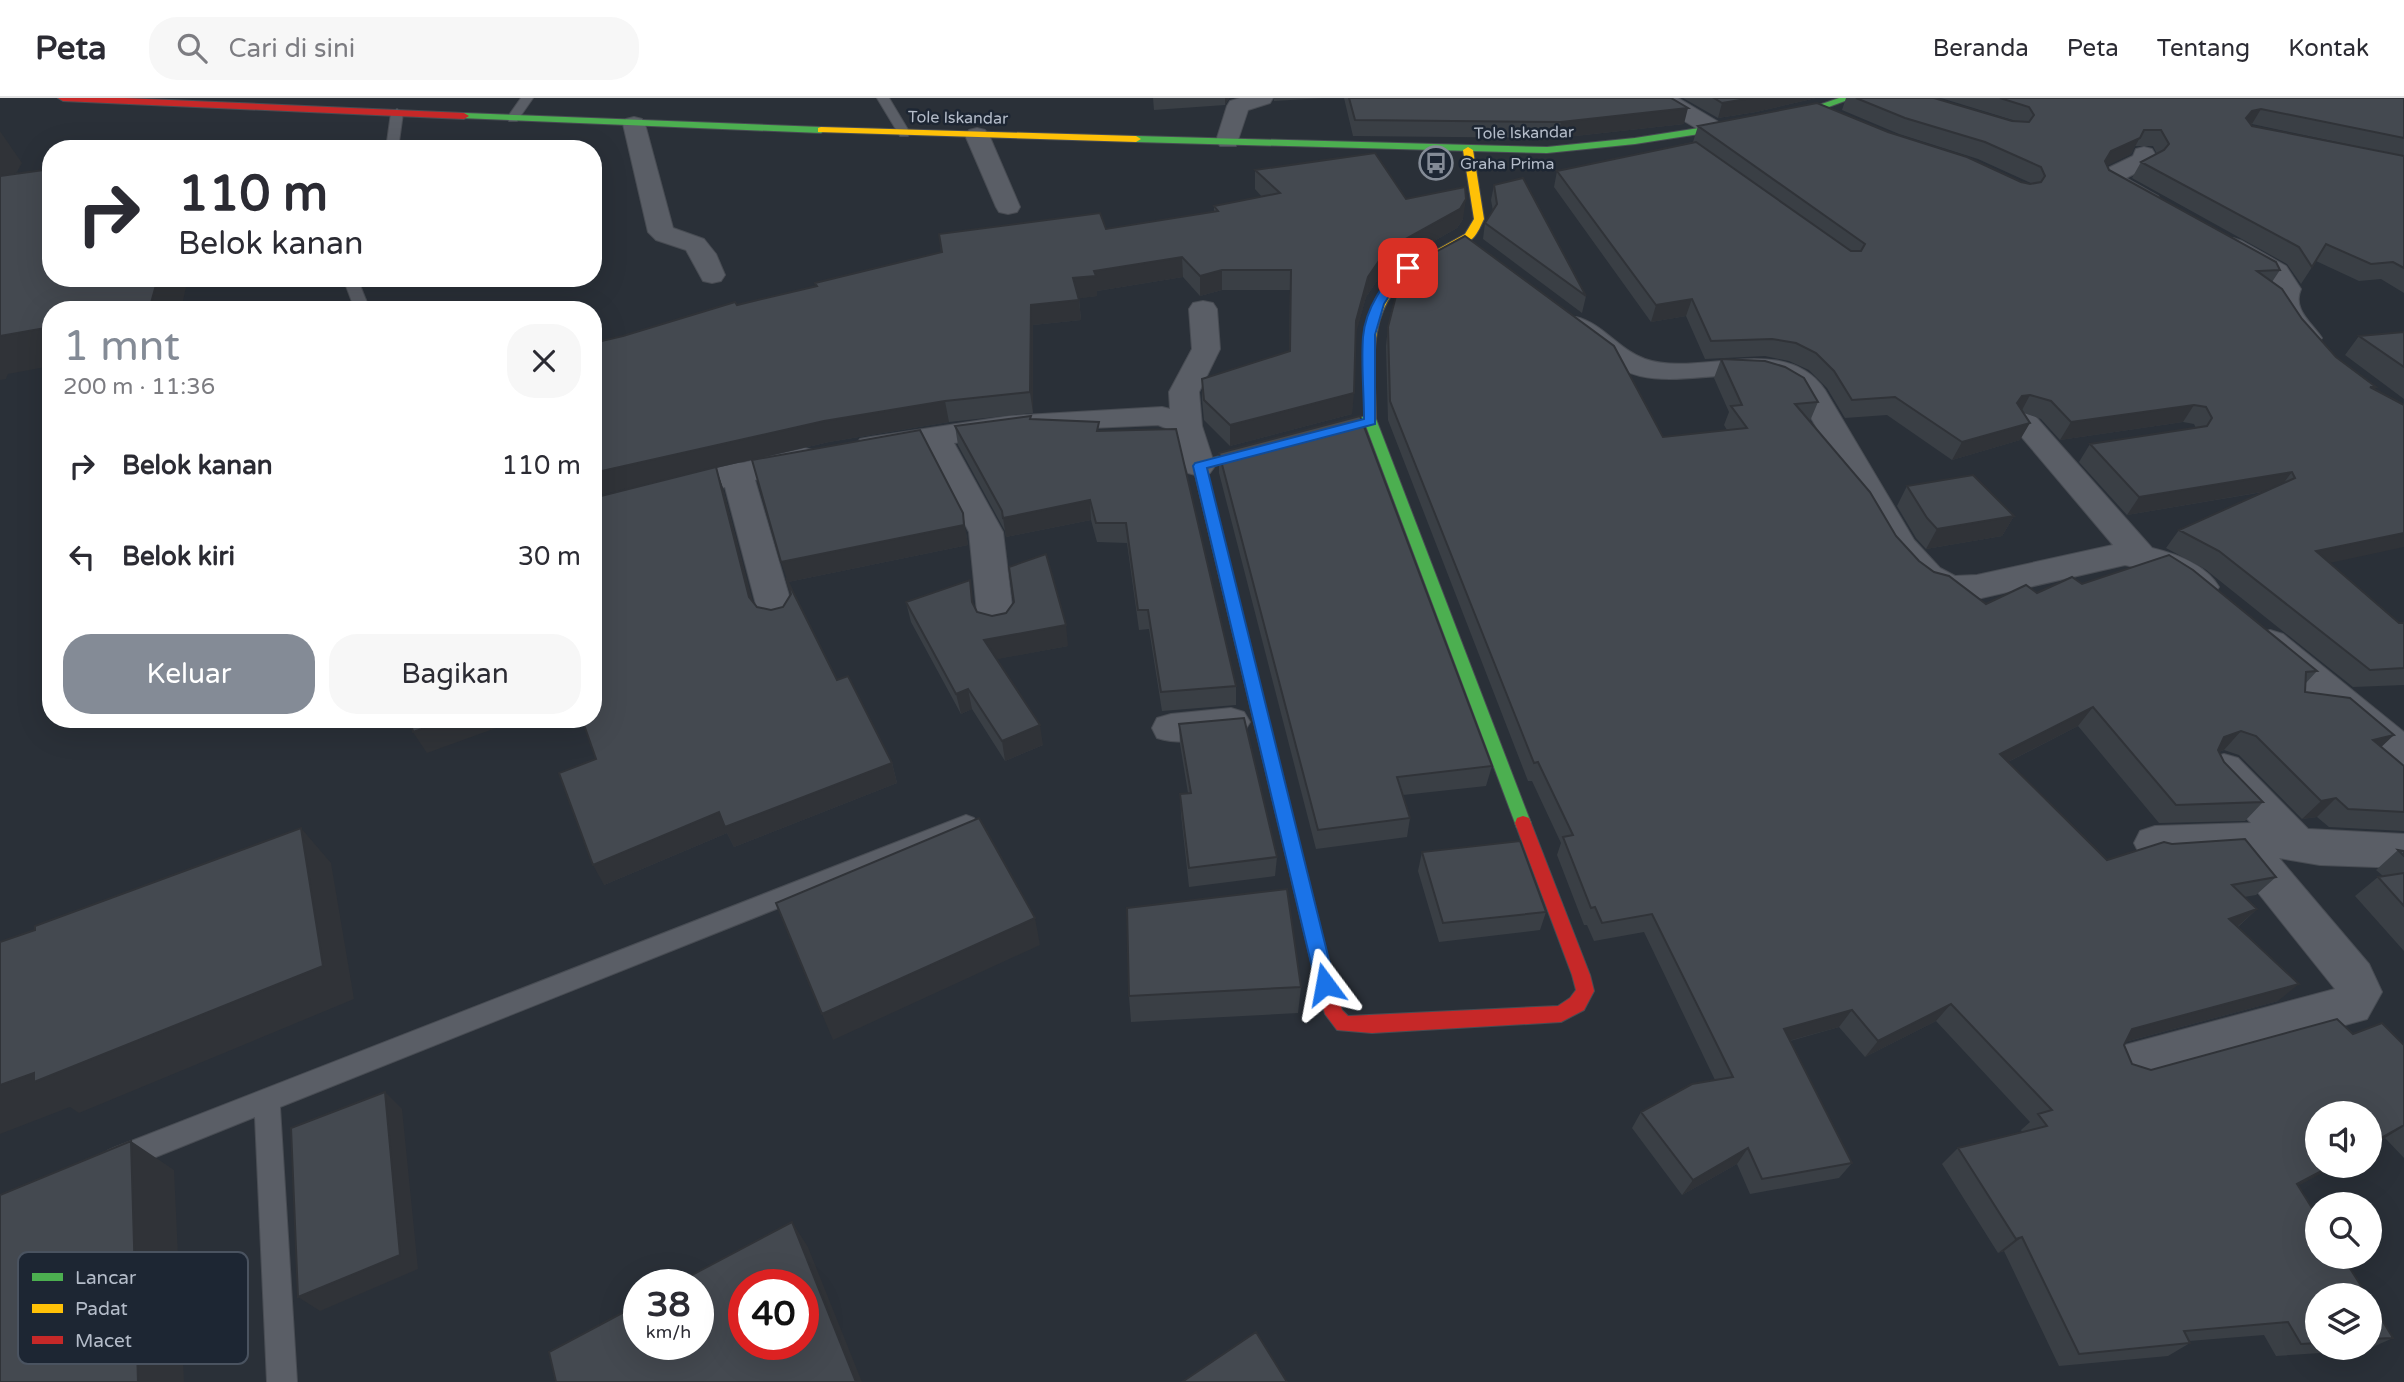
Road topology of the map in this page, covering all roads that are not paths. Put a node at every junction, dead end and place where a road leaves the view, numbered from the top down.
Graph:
1 (63, 98) edge
2 (527, 98) edge
3 (883, 98) edge
4 (1262, 98) edge
5 (1662, 98) edge
6 (1847, 98) edge
7 (1814, 109) junction
8 (397, 113) junction
9 (513, 118) junction
10 (634, 124) junction
11 (1848, 124) edge
12 (1714, 129) junction
13 (904, 133) junction
14 (977, 135) junction
15 (1673, 135) junction
16 (393, 140) edge
17 (1228, 142) junction
18 (1468, 150) junction
19 (1695, 151) edge
20 (2144, 154) edge
21 (1007, 207) dead end
22 (2165, 210) edge
23 (2213, 236) edge
24 (712, 275) dead end
25 (1203, 309) dead end
26 (1557, 311) edge
27 (2323, 352) edge
28 (1370, 421) junction
29 (2024, 422) edge
30 (1187, 426) junction
31 (935, 436) junction
32 (2090, 448) edge
33 (2050, 454) junction
34 (1199, 466) junction
35 (737, 472) junction
36 (602, 507) edge
37 (2139, 554) junction
38 (777, 616) edge
39 (996, 622) edge
40 (1263, 719) junction
41 (1171, 727) dead end
42 (2404, 753) edge
43 (2223, 768) edge
44 (966, 824) edge
45 (2238, 838) junction
46 (2155, 843) edge
47 (2296, 843) junction
48 (2404, 851) edge
49 (2131, 1063) edge
50 (267, 1100) junction
51 (89, 1170) edge
52 (282, 1382) edge

1 - 8 main road, Tole Iskandar
2 - 9 lane
3 - 13 lane
4 - 17 street
5 - 12 street
6 - 7 main road, Tole Iskandar
7 - 11 street
7 - 12 main road, Tole Iskandar
8 - 9 main road, Tole Iskandar
8 - 16 lane
9 - 10 main road, Tole Iskandar
10 - 13 main road, Tole Iskandar
10 - 24 street
12 - 15 main road, Tole Iskandar
13 - 14 main road, Tole Iskandar
14 - 17 main road, Tole Iskandar
14 - 21 street
15 - 18 main road, Tole Iskandar
15 - 19 lane
17 - 18 main road, Tole Iskandar
18 - 28 main road
20 - 22 street
23 - 27 street
25 - 30 street
26 - 37 street
28 - 34 main road
28 - 40 main road
29 - 33 street
30 - 31 street
30 - 34 street
31 - 35 street
31 - 39 street
32 - 33 street
33 - 37 street
34 - 40 main road
35 - 36 street
35 - 38 street
37 - 42 street
40 - 41 street
43 - 47 street
44 - 50 lane
45 - 46 street
45 - 47 street
45 - 49 street
47 - 48 street
50 - 51 lane
50 - 52 lane

